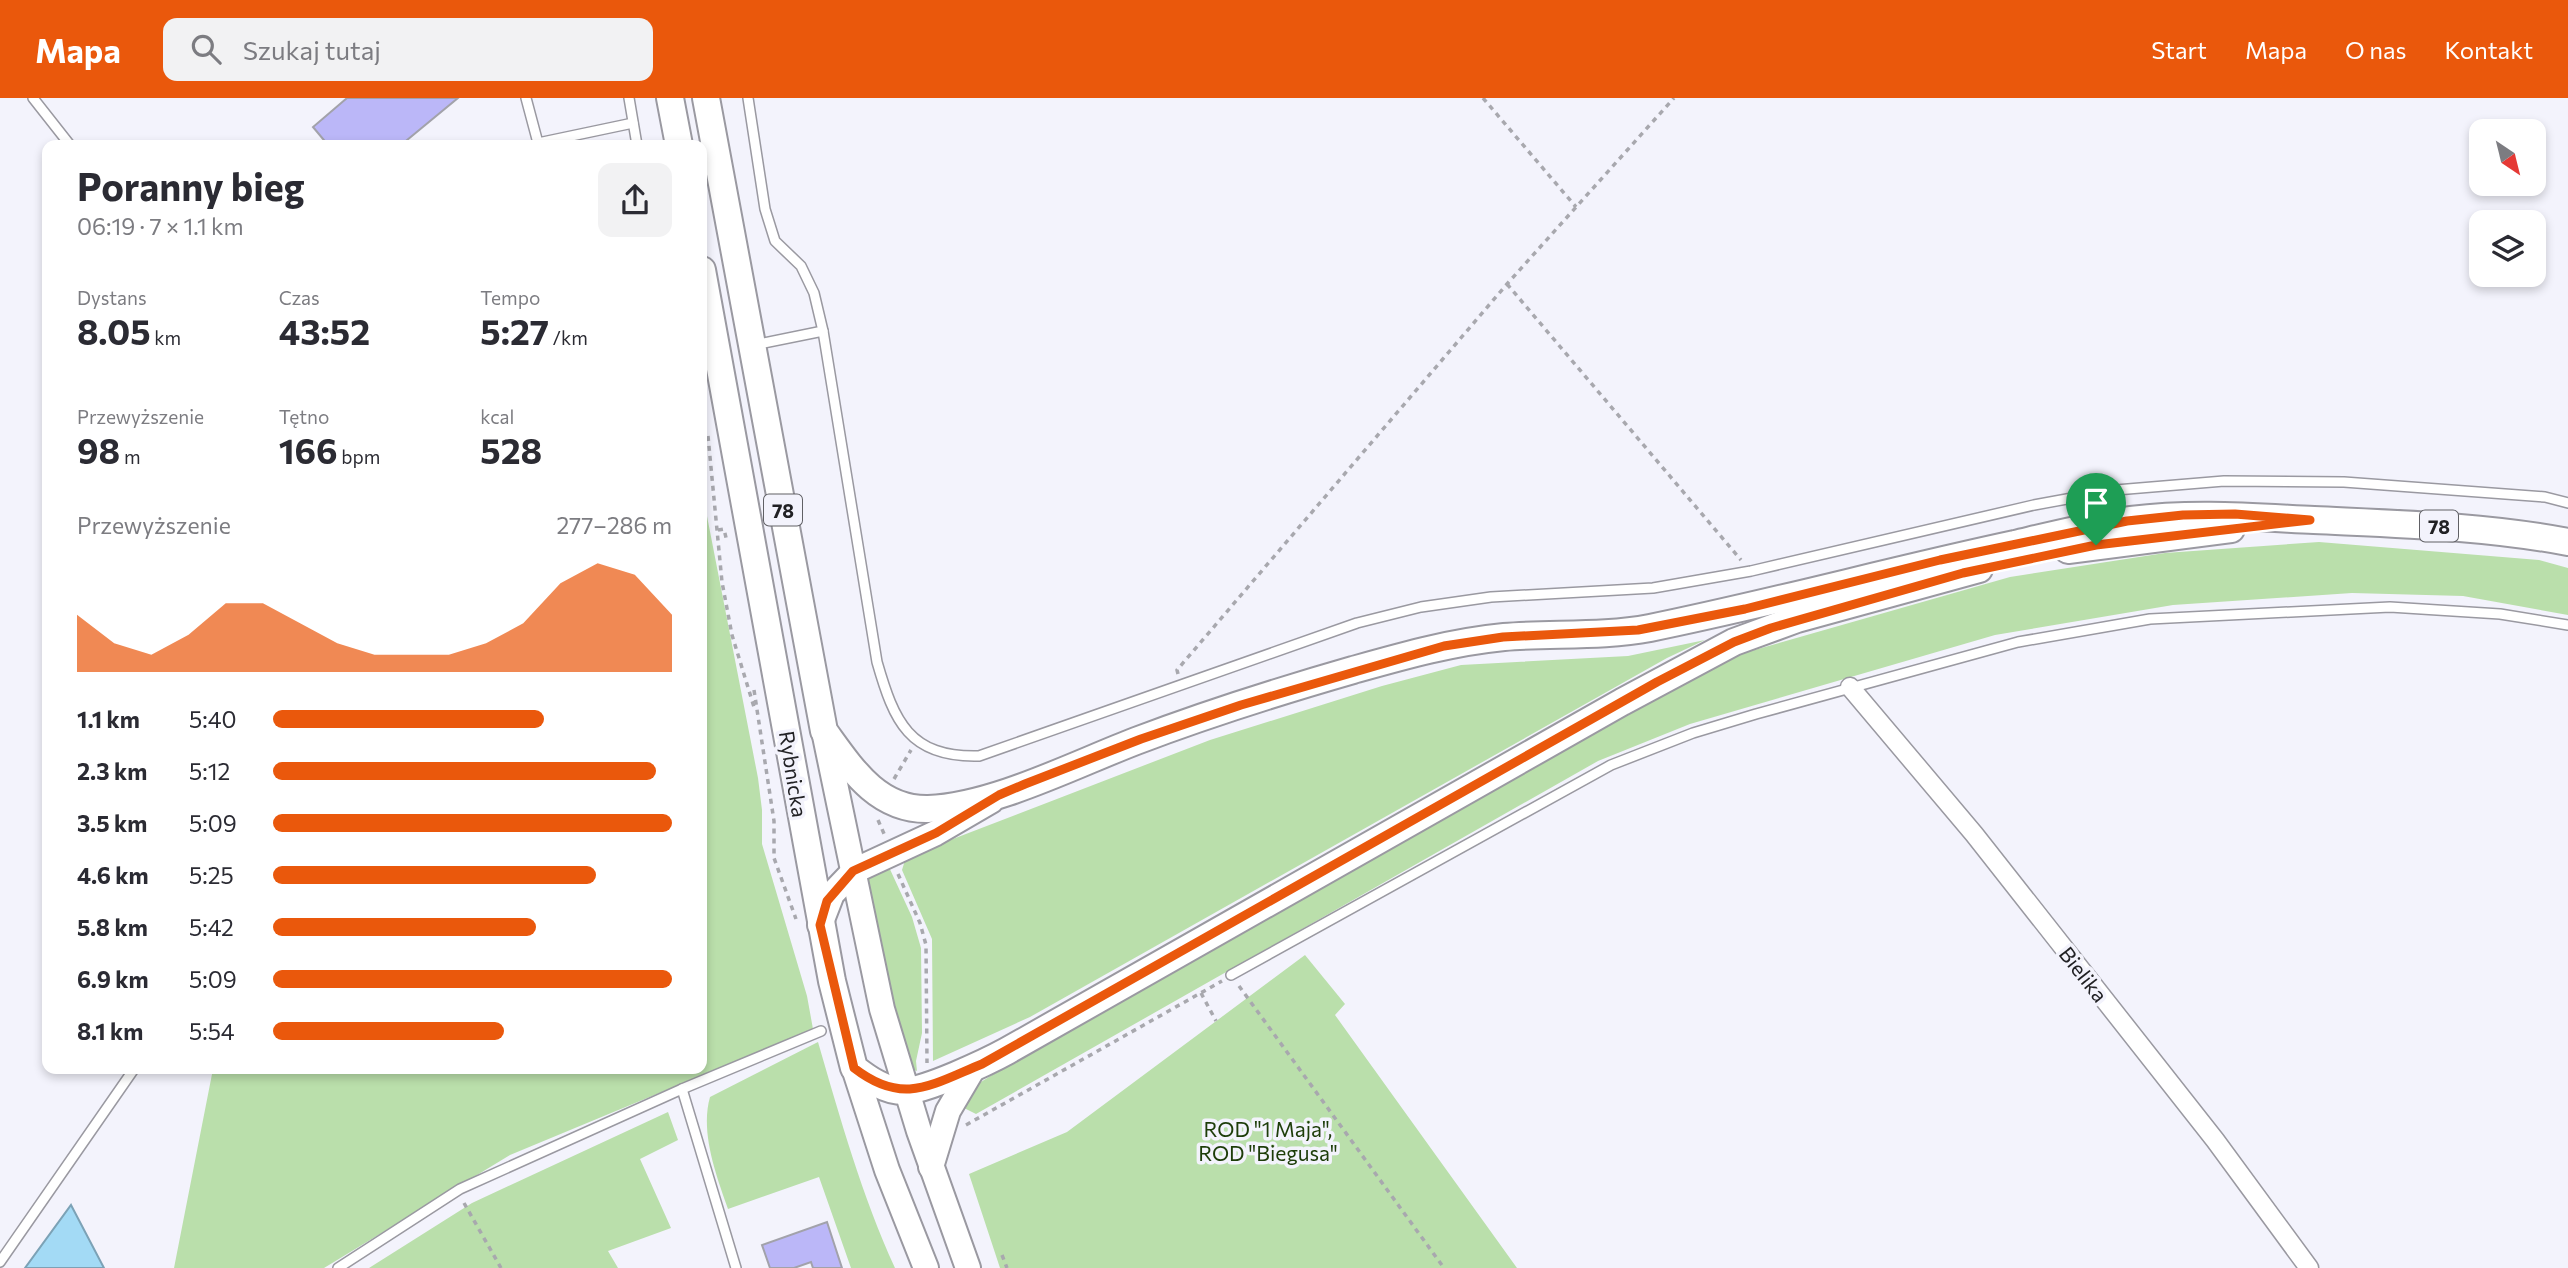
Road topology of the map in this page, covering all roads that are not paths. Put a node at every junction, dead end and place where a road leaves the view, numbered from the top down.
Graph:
1 (33, 98) edge
2 (526, 98) edge
3 (629, 98) edge
4 (670, 98) edge
5 (706, 98) edge
6 (748, 98) edge
7 (633, 122) junction
8 (66, 140) edge
9 (534, 140) edge
10 (553, 140) edge
11 (636, 140) edge
12 (678, 140) edge
13 (707, 298) edge
14 (823, 331) junction
15 (752, 345) junction
16 (2568, 503) edge
17 (2310, 520) junction
18 (2568, 542) edge
19 (2568, 625) edge
20 (1850, 687) junction
21 (824, 731) junction
22 (999, 795) junction
23 (853, 871) junction
24 (820, 925) junction
25 (1231, 975) road end
26 (821, 1031) dead end
27 (974, 1067) junction
28 (854, 1068) junction
29 (131, 1074) edge
30 (682, 1089) junction
31 (906, 1091) junction
32 (931, 1167) junction
33 (0, 1262) edge
34 (338, 1268) edge
35 (736, 1268) edge
36 (926, 1268) edge
37 (968, 1268) edge
38 (2309, 1268) edge

1 - 8 lane
2 - 9 lane
3 - 7 lane
4 - 12 main road
5 - 15 main road, 78
6 - 14 lane
7 - 10 lane
7 - 11 lane
13 - 24 main road, Rybnicka / 78
14 - 15 lane
14 - 16 lane
15 - 21 main road, Rybnicka / 78
17 - 18 main road, 78
17 - 22 main road, 78
17 - 27 main road, 78
19 - 20 lane
20 - 25 lane
20 - 38 street, Bielika
21 - 22 main road, 78
21 - 23 main road, Rybnicka
22 - 23 main road
23 - 24 main road
23 - 31 main road, Rybnicka
24 - 28 main road, Rybnicka / 78
26 - 30 lane
27 - 31 main road, 78
27 - 32 main road
28 - 31 main road
28 - 36 main road, Rybnicka
29 - 33 lane
30 - 34 lane
30 - 35 lane
31 - 32 main road, Rybnicka
32 - 37 main road, Rybnicka

